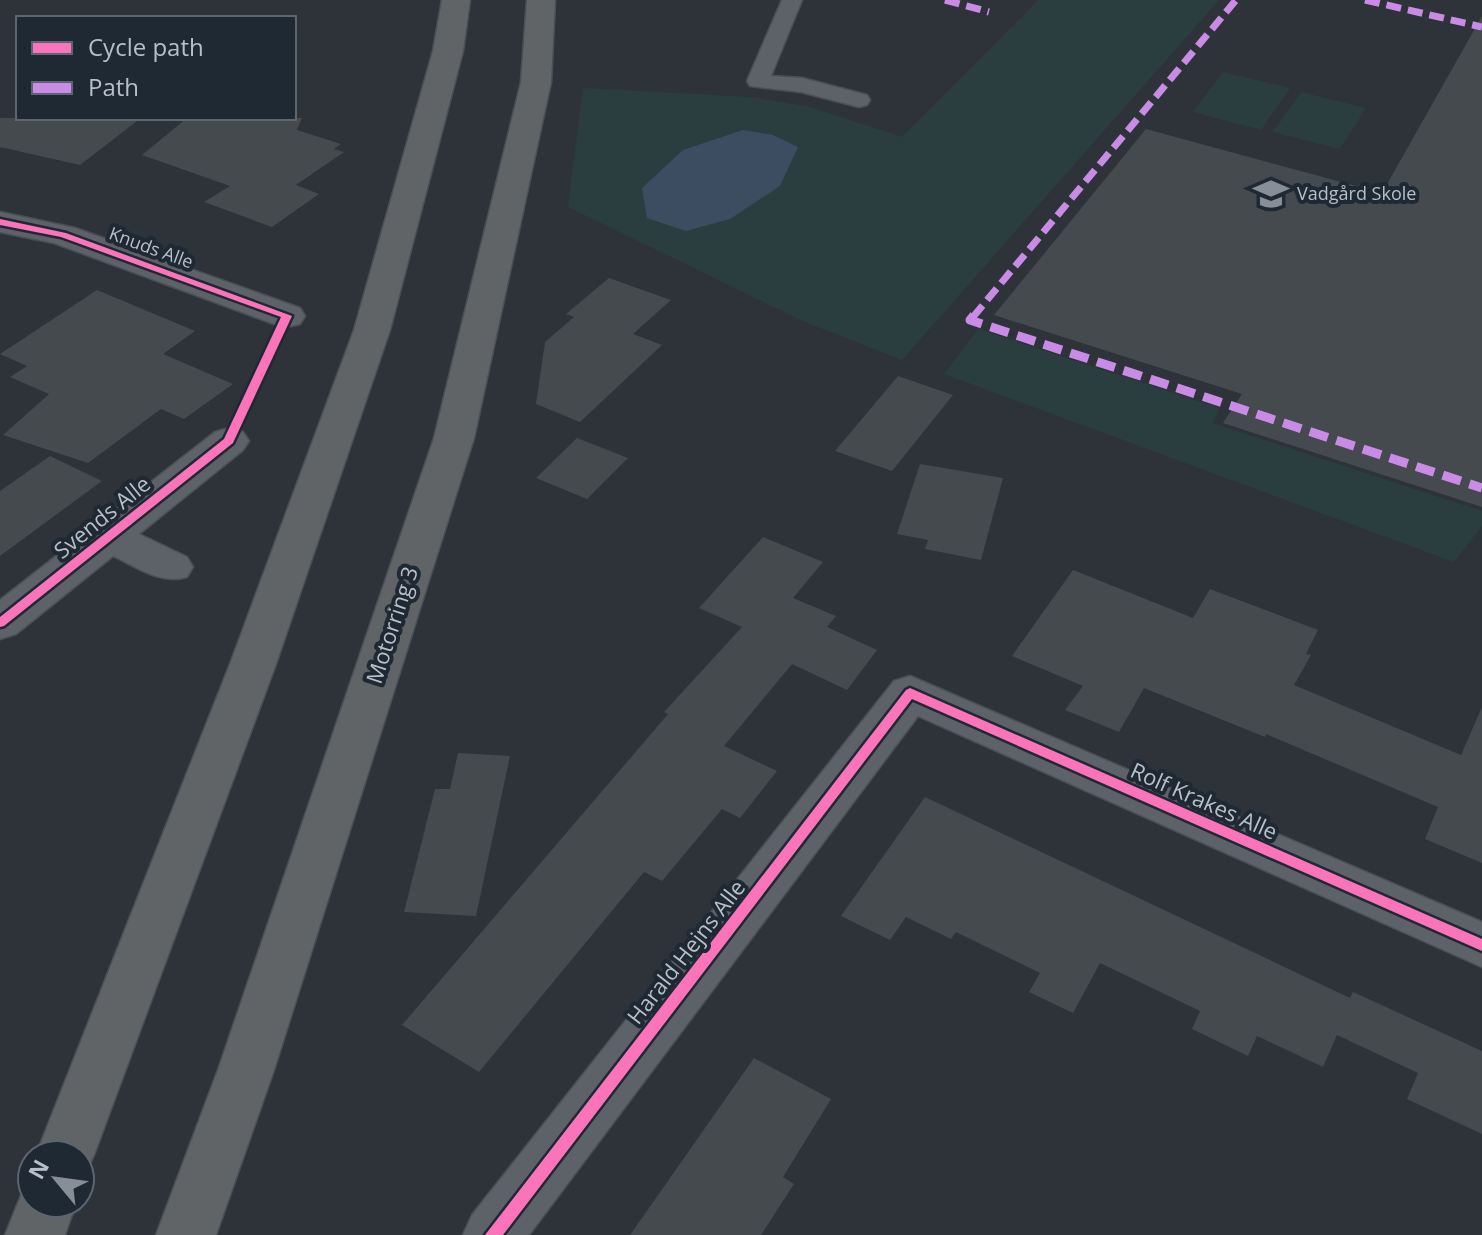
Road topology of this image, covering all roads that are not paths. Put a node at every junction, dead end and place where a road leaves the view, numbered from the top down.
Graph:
1 (456, 0) edge
2 (541, 0) edge
3 (792, 0) edge
4 (859, 100) dead end
5 (0, 222) edge
6 (287, 316) dead end
7 (229, 441) dead end
8 (110, 537) junction
9 (172, 567) dead end
10 (0, 623) edge
11 (910, 693) joint
12 (1482, 945) edge
13 (71, 1139) edge
14 (186, 1235) edge
15 (493, 1235) edge

1 - 13 highway
2 - 14 highway, Motorring 3
3 - 4 lane
5 - 6 street, Knuds Alle
7 - 8 street, Svends Alle
8 - 9 street, Svends Alle
8 - 10 street, Svends Alle
11 - 12 street, Rolf Krakes Alle
11 - 15 street, Harald Hejns Alle

